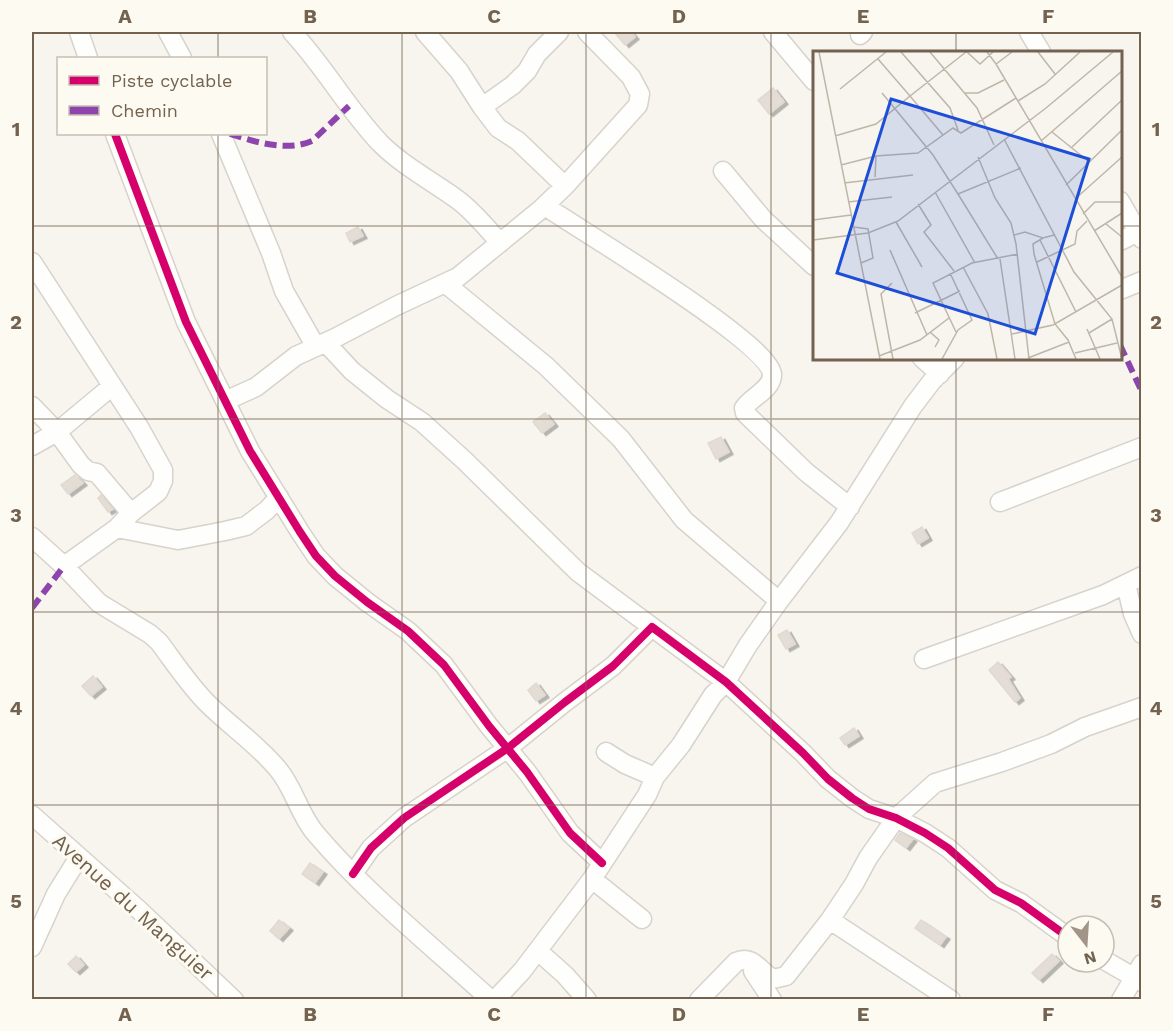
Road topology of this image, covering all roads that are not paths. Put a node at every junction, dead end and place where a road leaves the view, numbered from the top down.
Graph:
1 (79, 32) edge
2 (168, 32) edge
3 (292, 32) edge
4 (425, 32) edge
5 (559, 32) edge
6 (587, 32) edge
7 (773, 32) edge
8 (1029, 32) edge
9 (1040, 51) edge
10 (88, 57) edge
11 (181, 57) edge
12 (813, 80) edge
13 (482, 107) junction
14 (115, 135) edge
15 (221, 135) edge
16 (723, 171) dead end
17 (565, 186) junction
18 (1122, 204) edge
19 (545, 206) junction
20 (1140, 234) edge
21 (1122, 240) edge
22 (500, 243) junction
23 (32, 262) edge
24 (813, 265) edge
25 (1142, 281) edge
26 (446, 284) junction
27 (1122, 289) edge
28 (321, 345) junction
29 (924, 360) edge
30 (953, 360) edge
31 (940, 374) junction
32 (111, 387) junction
33 (225, 401) junction
34 (32, 406) edge
35 (57, 432) junction
36 (32, 446) edge
37 (1142, 447) edge
38 (279, 497) junction
39 (1000, 502) dead end
40 (850, 507) junction
41 (131, 513) junction
42 (117, 528) junction
43 (32, 537) edge
44 (64, 566) junction
45 (1134, 580) edge
46 (779, 601) junction
47 (652, 627) junction
48 (1142, 634) edge
49 (924, 659) dead end
50 (726, 682) junction
51 (1142, 707) edge
52 (508, 748) junction
53 (606, 752) dead end
54 (655, 777) junction
55 (32, 815) edge
56 (896, 818) junction
57 (78, 857) junction
58 (602, 863) junction
59 (353, 874) junction
60 (592, 879) junction
61 (642, 919) dead end
62 (830, 920) junction
63 (1056, 928) edge
64 (32, 947) edge
65 (538, 951) junction
66 (746, 959) junction
67 (1116, 965) edge
68 (1139, 974) edge
69 (234, 999) edge
70 (493, 999) edge
71 (587, 999) edge
72 (699, 999) edge
73 (772, 999) edge
74 (951, 999) edge
75 (1121, 999) edge

1 - 10 street
2 - 11 street
3 - 22 street
4 - 13 street
5 - 13 street
6 - 17 street
7 - 12 street
8 - 9 street
13 - 17 street
14 - 33 street
15 - 28 street
16 - 24 street
17 - 19 street
18 - 20 street
19 - 22 street
19 - 40 street
20 - 21 street
22 - 26 street
23 - 32 street
25 - 27 street
26 - 28 street
26 - 46 street
28 - 33 street
28 - 47 street
29 - 31 street
30 - 31 street
31 - 40 street
32 - 35 street
32 - 41 street
33 - 38 street
34 - 35 street
35 - 36 street
35 - 41 street
37 - 39 street
38 - 42 street
38 - 52 street
40 - 46 street
41 - 42 street
42 - 44 street
43 - 44 street
44 - 59 street
45 - 48 street
45 - 49 street
46 - 50 street
47 - 50 street
47 - 52 street
50 - 54 street
50 - 56 street
51 - 56 street
52 - 58 street
52 - 59 street
53 - 54 street
54 - 58 street
55 - 57 street, Avenue du Manguier
56 - 62 street
56 - 63 street
57 - 64 street
57 - 69 street, Avenue du Manguier
58 - 60 street
59 - 70 street
60 - 61 street
60 - 65 street
62 - 66 street
62 - 74 street
65 - 70 street
65 - 71 street
66 - 72 street
66 - 73 street
67 - 68 street
68 - 75 street

